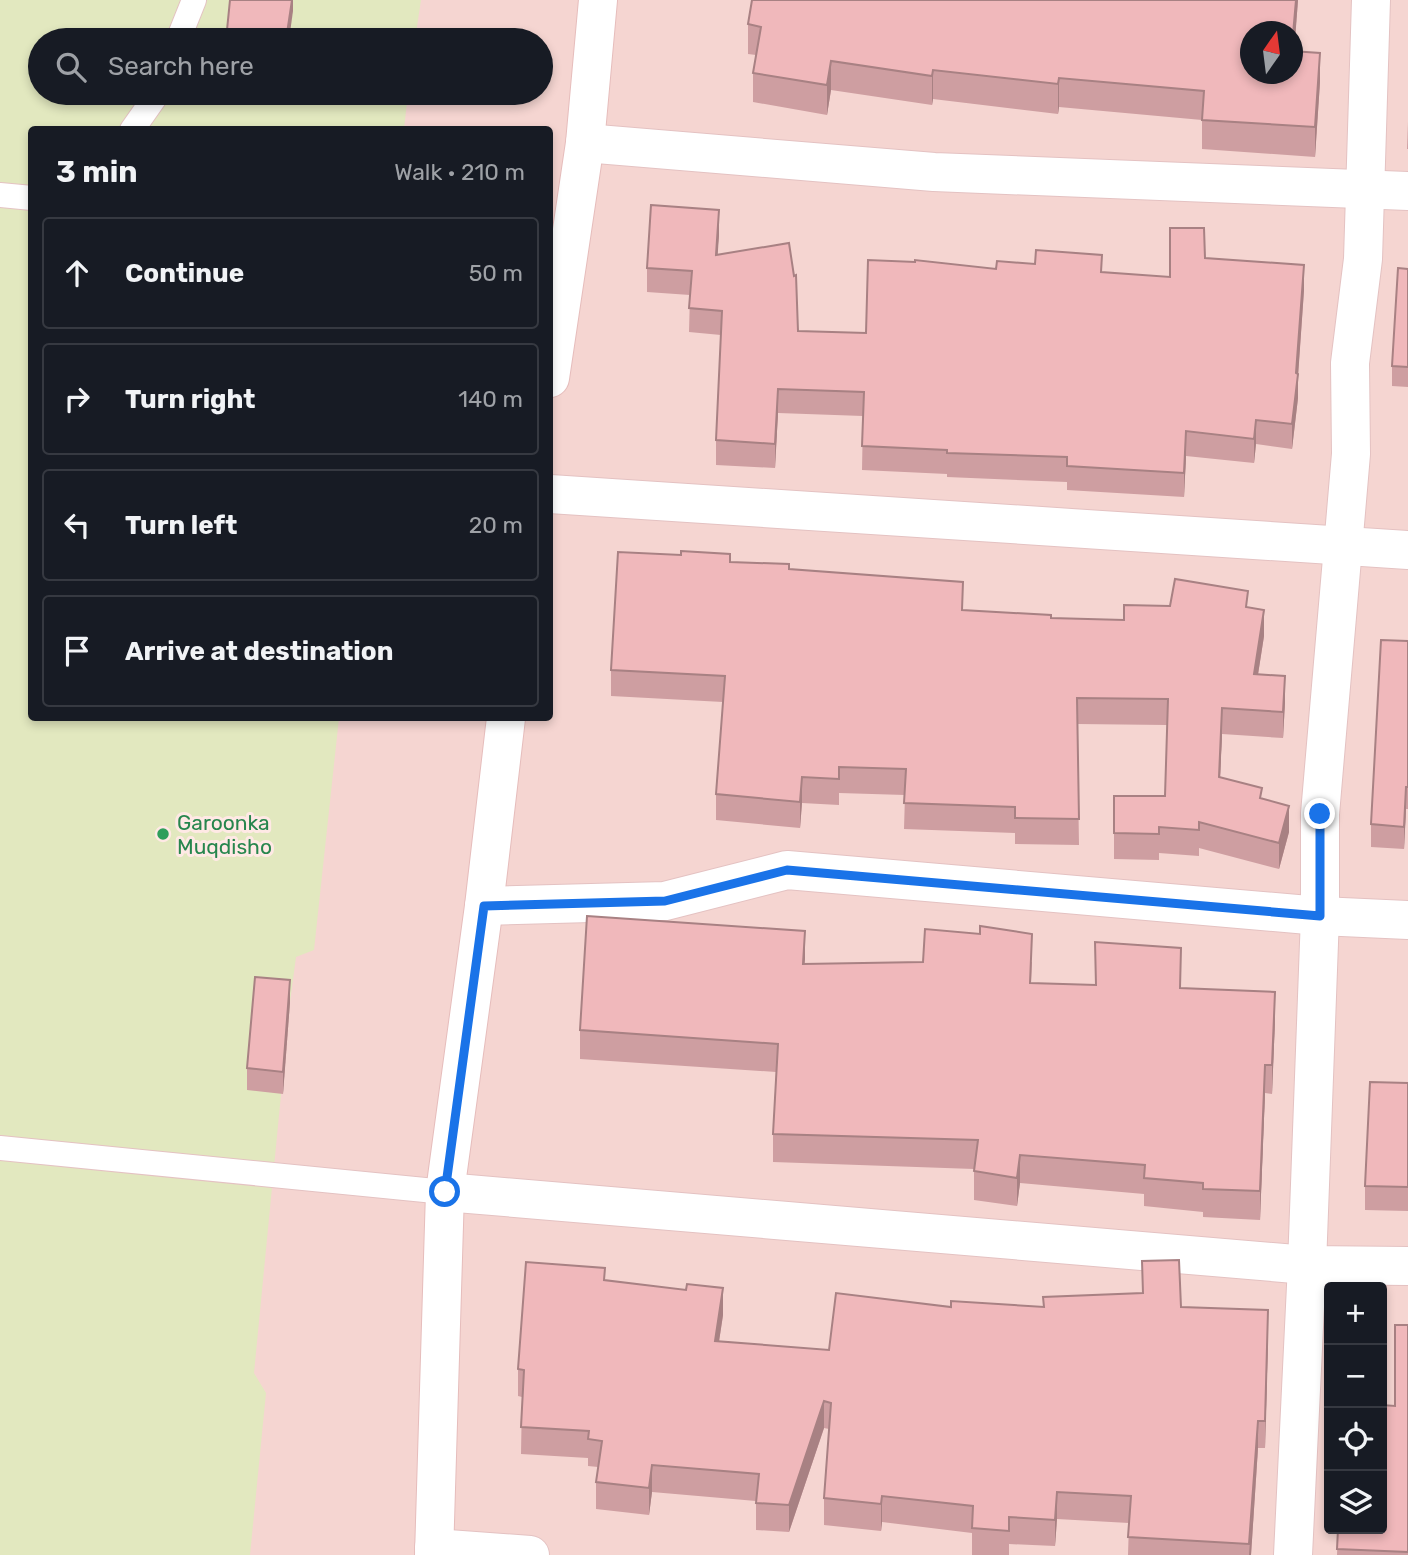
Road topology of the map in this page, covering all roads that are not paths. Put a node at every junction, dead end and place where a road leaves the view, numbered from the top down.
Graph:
1 (194, 0) edge
2 (598, 0) edge
3 (1371, 0) edge
4 (183, 28) edge
5 (150, 105) edge
6 (135, 126) edge
7 (585, 143) junction
8 (1365, 189) junction
9 (1408, 191) edge
10 (0, 195) edge
11 (28, 198) edge
12 (553, 358) edge
13 (553, 494) edge
14 (1344, 547) junction
15 (1408, 550) edge
16 (506, 721) edge
17 (484, 906) junction
18 (1320, 916) junction
19 (1408, 920) edge
20 (0, 1148) edge
21 (445, 1192) junction
22 (1307, 1265) junction
23 (1408, 1266) edge
24 (434, 1552) edge
25 (530, 1555) edge
26 (1293, 1555) edge

1 - 4 lane
2 - 7 street
3 - 8 street
5 - 6 lane
7 - 8 street
7 - 12 street
8 - 9 street
8 - 14 street
10 - 11 lane
13 - 14 street
14 - 15 street
14 - 18 street
16 - 17 street
17 - 18 street
17 - 21 street
18 - 19 street
18 - 22 street
20 - 21 lane
21 - 22 street
21 - 24 street
22 - 23 street
22 - 26 street
24 - 25 street

